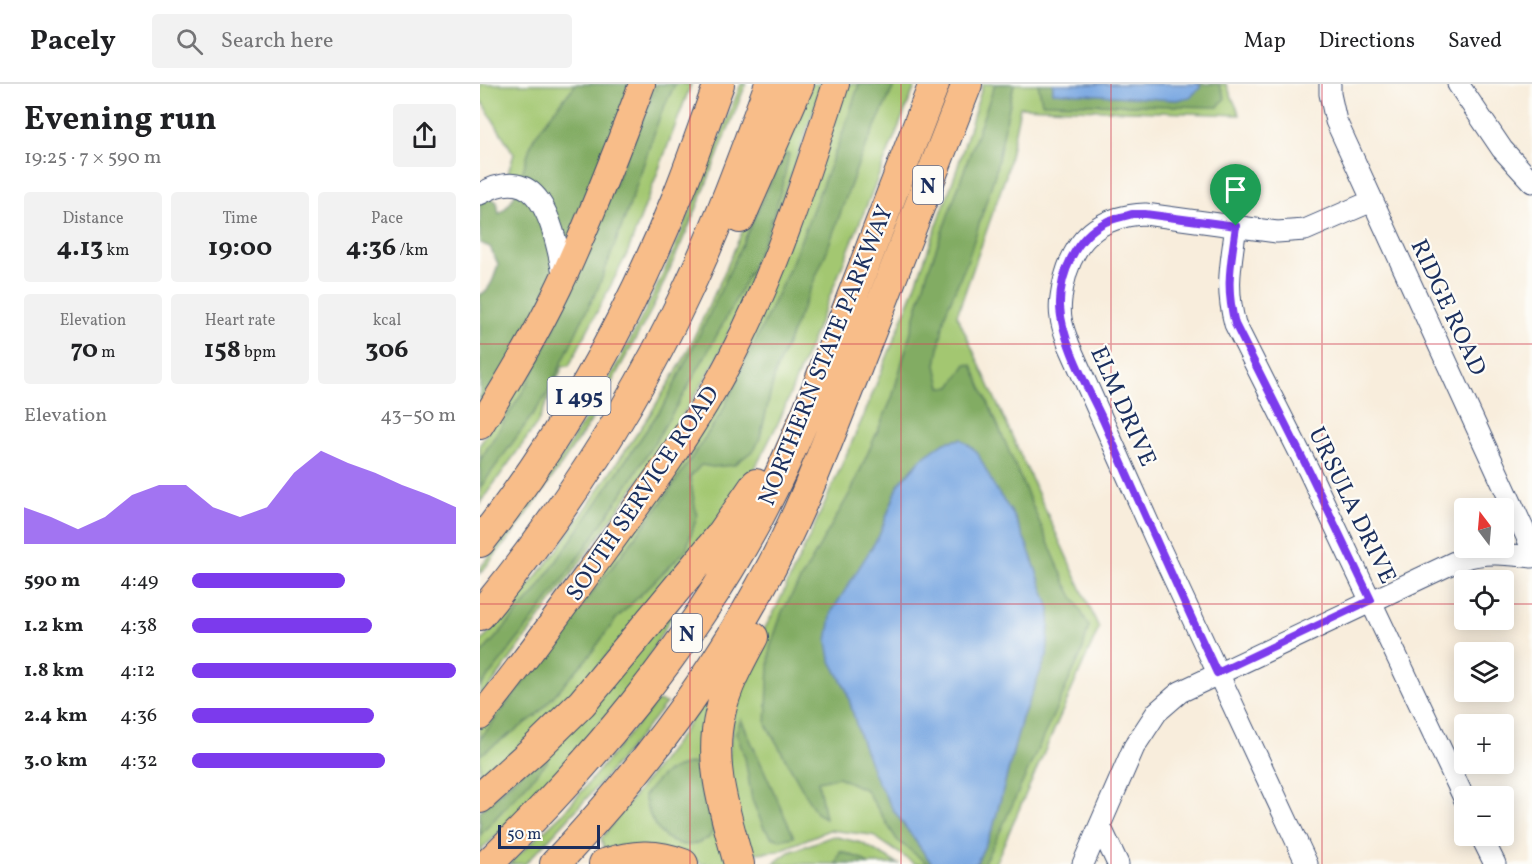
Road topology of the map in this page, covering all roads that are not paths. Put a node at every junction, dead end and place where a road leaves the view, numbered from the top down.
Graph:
1 (642, 84) edge
2 (719, 84) edge
3 (770, 84) edge
4 (799, 84) edge
5 (836, 84) edge
6 (934, 84) edge
7 (967, 84) edge
8 (1330, 84) edge
9 (1458, 84) edge
10 (1532, 182) edge
11 (480, 194) edge
12 (1372, 201) junction
13 (1236, 226) junction
14 (564, 277) junction
15 (827, 363) junction
16 (641, 382) junction
17 (480, 426) edge
18 (806, 496) junction
19 (480, 542) edge
20 (1532, 548) edge
21 (1532, 557) edge
22 (1371, 600) junction
23 (480, 615) edge
24 (1217, 673) junction
25 (480, 717) edge
26 (1458, 786) edge
27 (480, 798) edge
28 (1100, 826) junction
29 (1486, 846) edge
30 (488, 864) edge
31 (555, 864) edge
32 (604, 864) edge
33 (683, 864) edge
34 (739, 864) edge
35 (1083, 864) edge
36 (1118, 864) edge
37 (1307, 864) edge
38 (1495, 864) edge

1 - 14 main road
2 - 19 highway, I 495
3 - 16 highway, I 495
4 - 16 highway
5 - 25 main road, SOUTH SERVICE ROAD
6 - 15 highway, NORTHERN STATE PARKWAY / N
7 - 18 highway, NORTHERN STATE PARKWAY / N
8 - 12 street, RIDGE ROAD
9 - 10 street
11 - 14 street
12 - 13 street, ELM DRIVE
12 - 20 street, RIDGE ROAD
13 - 22 street, URSULA DRIVE
13 - 24 street, ELM DRIVE
14 - 17 main road
15 - 27 highway
15 - 30 highway, NORTHERN STATE PARKWAY / N
16 - 23 highway, I 495
18 - 31 highway, NORTHERN STATE PARKWAY / N
18 - 34 highway
21 - 22 street
22 - 24 street
22 - 26 street, URSULA DRIVE
24 - 28 street
24 - 37 street, ELM DRIVE
28 - 35 street
28 - 36 street
29 - 38 street
32 - 33 highway

